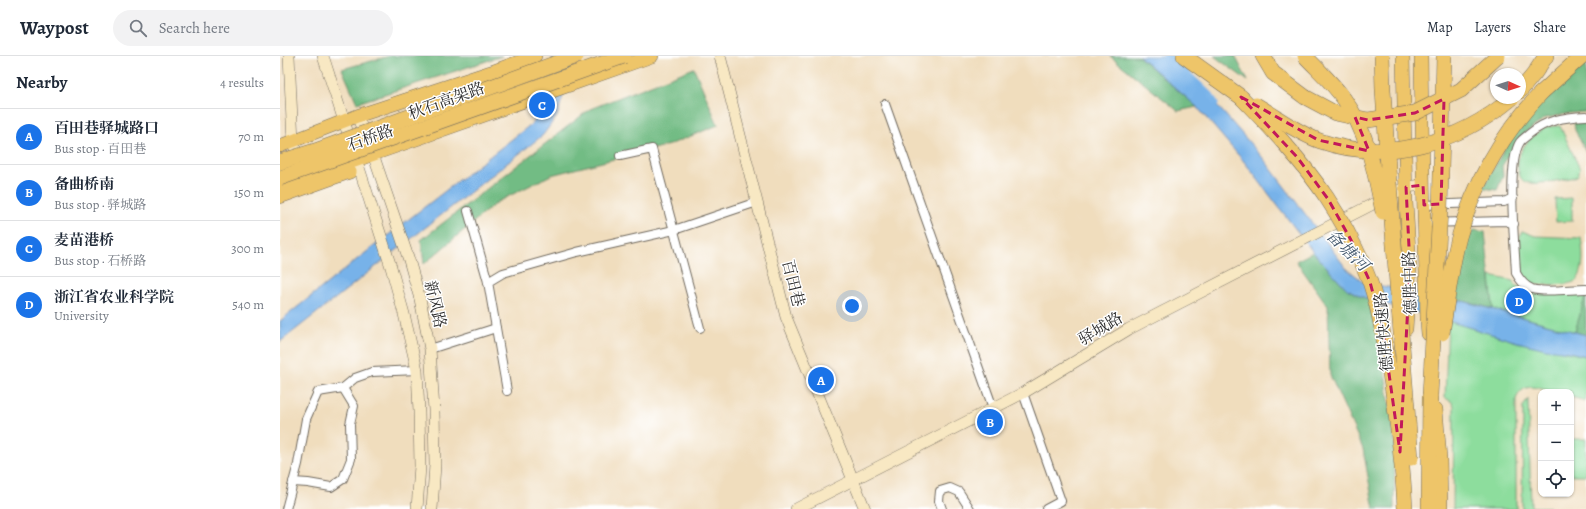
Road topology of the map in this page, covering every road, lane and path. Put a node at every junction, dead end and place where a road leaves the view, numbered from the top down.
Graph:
1 (289, 56) edge
2 (324, 56) edge
3 (535, 56) edge
4 (576, 56) edge
5 (624, 56) edge
6 (652, 56) edge
7 (720, 56) edge
8 (1184, 56) edge
9 (1262, 56) edge
10 (1305, 56) edge
11 (1382, 56) edge
12 (1403, 56) edge
13 (1421, 56) edge
14 (1444, 56) edge
15 (1498, 56) edge
16 (1546, 56) edge
17 (1567, 56) edge
18 (1582, 56) edge
19 (1526, 84) edge
20 (1541, 94) junction
21 (1241, 97) junction
22 (885, 104) dead end
23 (1504, 104) edge
24 (357, 116) junction
25 (1586, 116) edge
26 (345, 121) junction
27 (293, 142) junction
28 (280, 146) edge
29 (620, 156) dead end
30 (374, 158) junction
31 (280, 162) edge
32 (358, 165) junction
33 (280, 178) edge
34 (304, 178) junction
35 (1423, 185) junction
36 (280, 187) edge
37 (1406, 187) junction
38 (280, 197) edge
39 (1513, 198) junction
40 (757, 202) junction
41 (1424, 205) junction
42 (468, 211) dead end
43 (1424, 223) junction
44 (1514, 224) junction
45 (674, 230) junction
46 (488, 282) junction
47 (1403, 288) junction
48 (1586, 289) edge
49 (496, 328) junction
50 (700, 328) dead end
51 (430, 349) junction
52 (417, 370) junction
53 (343, 388) junction
54 (507, 391) dead end
55 (1023, 393) junction
56 (1430, 395) junction
57 (993, 408) junction
58 (852, 480) junction
59 (293, 482) junction
60 (1062, 505) edge
61 (286, 509) edge
62 (417, 509) edge
63 (432, 509) edge
64 (796, 509) edge
65 (865, 509) edge
66 (942, 509) edge
67 (970, 509) edge
68 (1046, 509) edge
69 (1400, 509) edge
70 (1405, 509) edge
71 (1413, 509) edge
72 (1429, 509) edge
73 (1441, 509) edge

1 - 27 street
2 - 26 street, 新风路
3 - 24 main road, 石桥路
4 - 31 highway, 秋石高架路, bridge
5 - 33 highway, 秋石高架路, bridge
6 - 30 main road, 石桥路
7 - 40 street, 百田巷
8 - 21 highway
9 - 15 highway, bridge
10 - 47 highway, bridge
11 - 47 highway, 德胜快速路, bridge
12 - 37 main road, 德胜中路
13 - 35 main road, 德胜中路
14 - 56 highway, bridge
16 - 19 highway
17 - 20 highway
18 - 20 highway
20 - 56 highway, bridge
21 - 23 highway, bridge
21 - 70 highway, bridge
22 - 57 street
24 - 26 main road, 石桥路
24 - 30 street, 新风路
25 - 39 street
26 - 27 main road, 石桥路
26 - 32 street, 新风路
27 - 28 main road, 石桥路
27 - 34 street
29 - 45 street
30 - 32 main road, 石桥路
30 - 51 street, 新风路
32 - 34 main road, 石桥路
32 - 38 main road
32 - 52 street, 新风路
34 - 36 main road, 石桥路
35 - 37 street, 驿城路
35 - 41 main road, 德胜中路
37 - 47 main road, 德胜中路
37 - 55 street, 驿城路
39 - 41 street
39 - 44 street
40 - 45 street
40 - 58 street, 百田巷
41 - 43 main road, 德胜中路
42 - 46 street
43 - 44 street
43 - 73 main road, 德胜中路
44 - 48 street
45 - 46 street
45 - 50 street
46 - 49 street
47 - 69 main road, 德胜中路
47 - 71 highway, 德胜快速路, bridge
49 - 51 street
49 - 54 street
51 - 63 street, 新风路
52 - 53 street
52 - 62 street, 新风路
53 - 59 street
53 - 59 street
55 - 57 street, 驿城路
55 - 60 street
56 - 72 highway
57 - 58 street, 驿城路
58 - 64 street, 驿城路
58 - 65 street, 百田巷
59 - 61 street
60 - 68 street
66 - 67 street

